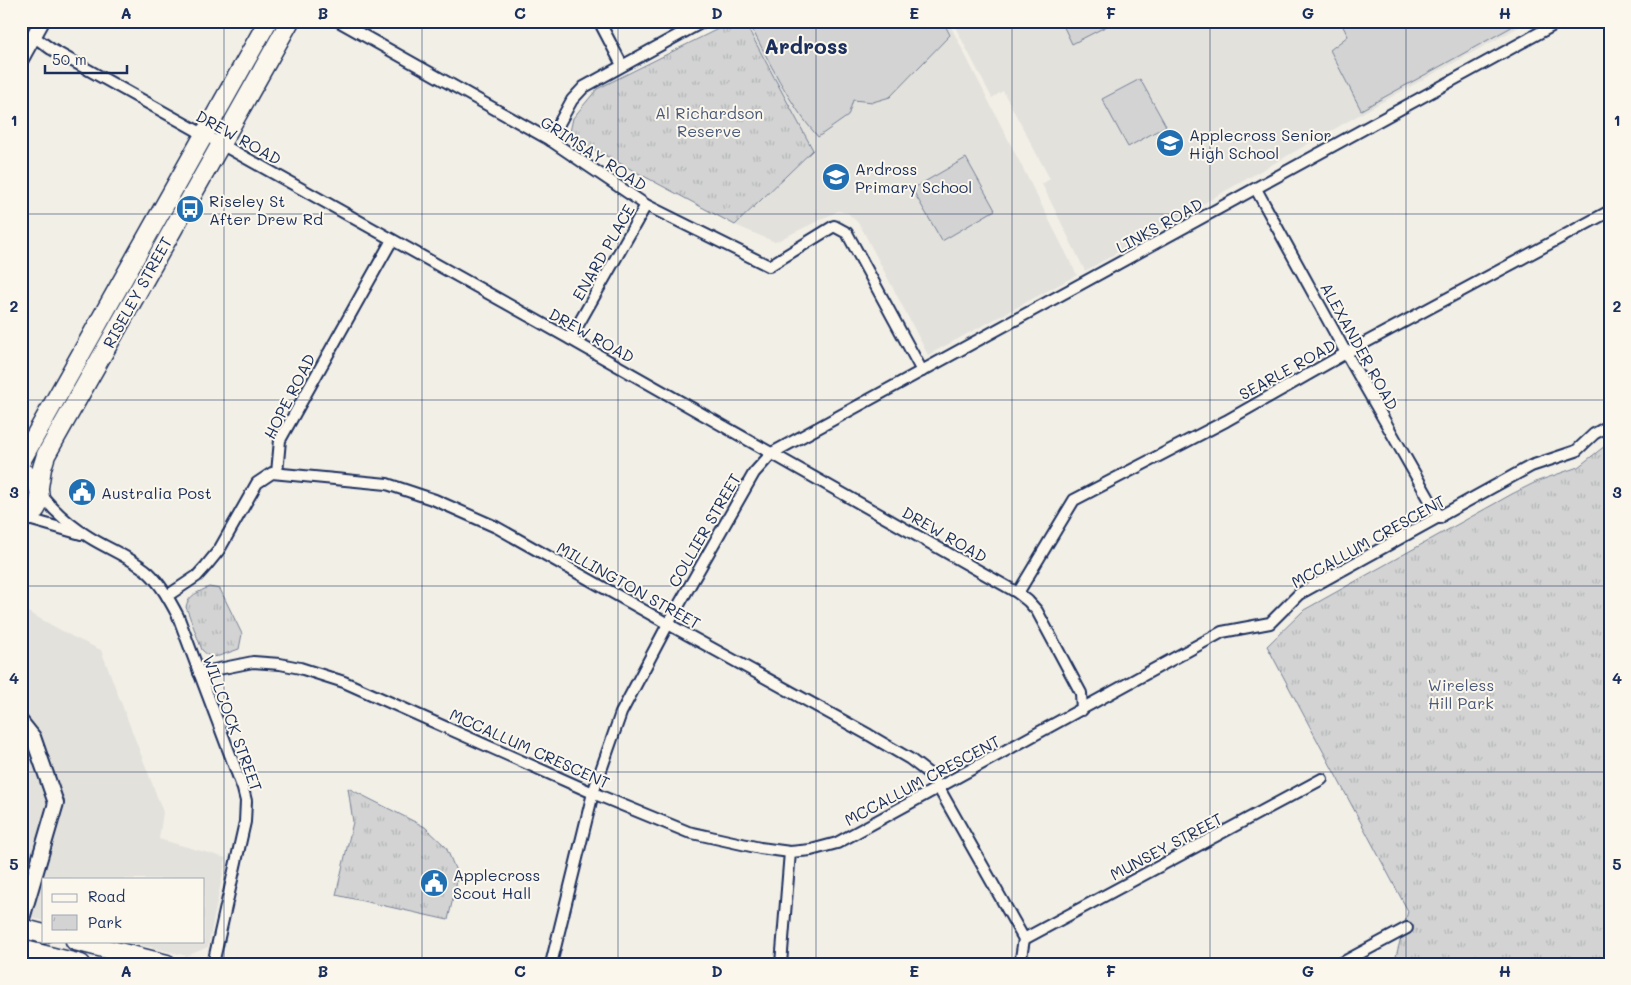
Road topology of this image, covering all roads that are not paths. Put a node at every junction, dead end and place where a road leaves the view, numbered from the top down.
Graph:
1 (42, 21) edge
2 (268, 21) edge
3 (290, 21) edge
4 (338, 21) edge
5 (599, 21) edge
6 (704, 21) edge
7 (1561, 21) edge
8 (33, 36) junction
9 (21, 59) edge
10 (622, 65) junction
11 (204, 135) junction
12 (550, 140) junction
13 (220, 144) junction
14 (1256, 189) junction
15 (646, 205) junction
16 (1610, 212) edge
17 (392, 240) junction
18 (570, 339) junction
19 (1346, 353) junction
20 (922, 371) junction
21 (1610, 425) edge
22 (772, 453) junction
23 (21, 461) edge
24 (21, 472) edge
25 (277, 473) junction
26 (39, 490) junction
27 (23, 518) edge
28 (1440, 518) junction
29 (87, 536) junction
30 (1018, 593) junction
31 (167, 596) junction
32 (668, 624) junction
33 (199, 673) junction
34 (1082, 710) junction
35 (21, 722) edge
36 (1322, 779) dead end
37 (938, 789) junction
38 (593, 793) junction
39 (790, 852) junction
40 (21, 922) edge
41 (21, 928) edge
42 (1407, 928) dead end
43 (42, 933) edge
44 (1024, 939) junction
45 (79, 942) edge
46 (21, 950) edge
47 (81, 964) edge
48 (167, 964) edge
49 (212, 964) edge
50 (551, 964) edge
51 (781, 964) edge
52 (1020, 964) edge
53 (1340, 964) edge

1 - 8 street
2 - 11 highway, RISELEY STREET
3 - 13 highway, RISELEY STREET
4 - 12 street, GRIMSAY ROAD
5 - 10 street
6 - 10 street
7 - 14 street, LINKS ROAD
8 - 9 street
8 - 11 street, DREW ROAD
10 - 12 street
11 - 13 street, DREW ROAD
11 - 23 highway, RISELEY STREET
12 - 15 street, GRIMSAY ROAD
13 - 17 street, DREW ROAD
13 - 26 highway, RISELEY STREET
14 - 19 street, ALEXANDER ROAD
14 - 20 street, LINKS ROAD
15 - 18 street, ENARD PLACE
15 - 20 street, GRIMSAY ROAD
16 - 19 street, SEARLE ROAD
17 - 18 street, DREW ROAD
17 - 25 street, HOPE ROAD
18 - 22 street, DREW ROAD
19 - 28 street, ALEXANDER ROAD
19 - 30 street, SEARLE ROAD
20 - 22 street, LINKS ROAD
21 - 28 street, MCCALLUM CRESCENT
22 - 30 street, DREW ROAD
22 - 32 street, COLLIER STREET
24 - 26 highway
25 - 31 street
25 - 32 street, MILLINGTON STREET
26 - 27 highway, RISELEY STREET
26 - 29 street, WILLCOCK STREET
27 - 29 street, WILLCOCK STREET
28 - 34 street, MCCALLUM CRESCENT
29 - 31 street, WILLCOCK STREET
30 - 34 street, DREW ROAD
31 - 33 street, WILLCOCK STREET
32 - 37 street, MILLINGTON STREET
32 - 38 street, COLLIER STREET
33 - 38 street, MCCALLUM CRESCENT
33 - 49 street, WILLCOCK STREET
34 - 37 street, MCCALLUM CRESCENT
35 - 40 street
36 - 44 street, MUNSEY STREET
37 - 39 street, MCCALLUM CRESCENT
37 - 44 street, MILLINGTON STREET
38 - 39 street, MCCALLUM CRESCENT
38 - 50 street, COLLIER STREET
39 - 51 street
41 - 43 highway
42 - 53 street
44 - 52 street
45 - 48 highway
46 - 47 highway

